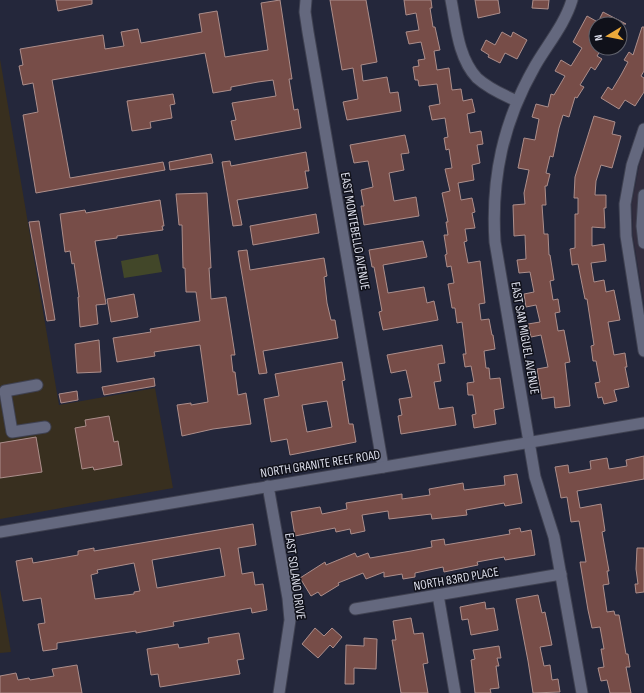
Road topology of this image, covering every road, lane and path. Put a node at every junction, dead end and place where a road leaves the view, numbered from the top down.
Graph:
1 (306, 0) edge
2 (451, 0) edge
3 (572, 0) edge
4 (517, 101) junction
5 (644, 129) edge
6 (644, 195) edge
7 (644, 243) edge
8 (639, 292) edge
9 (644, 351) edge
10 (37, 385) dead end
11 (644, 423) edge
12 (44, 427) dead end
13 (529, 443) junction
14 (384, 467) junction
15 (268, 486) junction
16 (0, 532) edge
17 (561, 574) junction
18 (438, 595) junction
19 (355, 609) dead end
20 (279, 693) edge
21 (455, 693) edge
22 (582, 693) edge

1 - 14 street, EAST MONTEBELLO AVENUE
2 - 4 street
3 - 4 street, EAST SAN MIGUEL AVENUE
4 - 13 street, EAST SAN MIGUEL AVENUE
5 - 8 street
6 - 7 street
8 - 9 street
10 - 12 street
11 - 13 street, NORTH GRANITE REEF ROAD
13 - 14 street, NORTH GRANITE REEF ROAD
13 - 17 street, EAST SAN MIGUEL AVENUE
14 - 15 street, NORTH GRANITE REEF ROAD
15 - 16 street, NORTH GRANITE REEF ROAD
15 - 20 street, EAST SOLANO DRIVE
17 - 18 street, NORTH 83RD PLACE
17 - 22 street, EAST SAN MIGUEL AVENUE
18 - 19 street, NORTH 83RD PLACE
18 - 21 street

